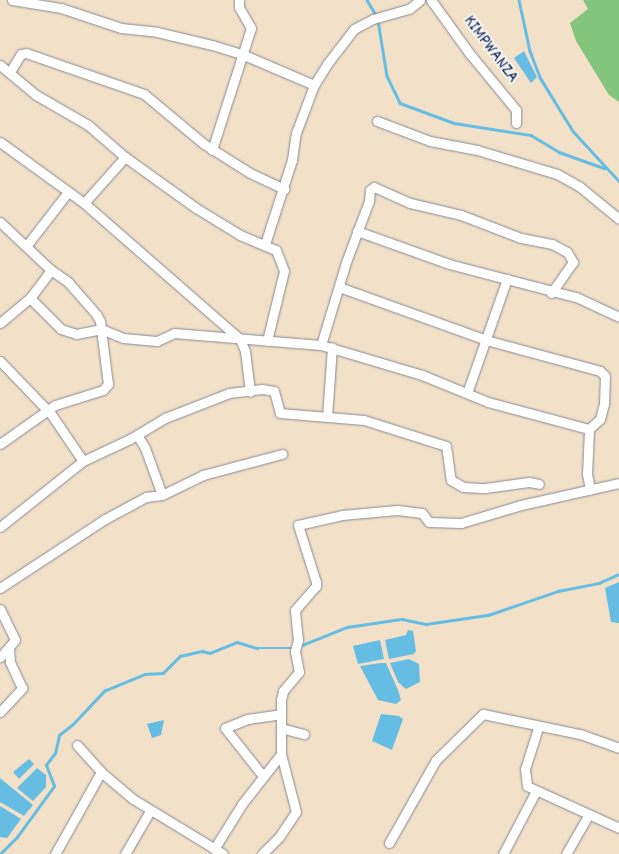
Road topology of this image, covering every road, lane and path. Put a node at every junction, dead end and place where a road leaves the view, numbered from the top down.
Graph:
1 (12, 0) edge
2 (239, 0) edge
3 (420, 0) edge
4 (431, 0) edge
5 (244, 55) junction
6 (0, 65) edge
7 (10, 72) junction
8 (314, 85) junction
9 (377, 121) dead end
10 (516, 123) dead end
11 (0, 142) edge
12 (212, 150) junction
13 (125, 157) junction
14 (284, 189) junction
15 (68, 192) junction
16 (84, 203) junction
17 (619, 219) edge
18 (0, 222) edge
19 (357, 231) junction
20 (265, 244) junction
21 (27, 245) junction
22 (51, 270) junction
23 (507, 279) junction
24 (339, 287) junction
25 (551, 293) junction
26 (30, 298) junction
27 (619, 317) edge
28 (2, 318) edge
29 (101, 329) junction
30 (240, 339) junction
31 (486, 340) junction
32 (267, 341) junction
33 (321, 345) junction
34 (332, 347) junction
35 (0, 361) edge
36 (250, 392) junction
37 (467, 393) junction
38 (47, 410) junction
39 (327, 417) junction
40 (589, 429) junction
41 (136, 435) junction
42 (0, 444) edge
43 (282, 454) dead end
44 (83, 461) junction
45 (619, 483) edge
46 (539, 484) dead end
47 (590, 490) junction
48 (162, 494) junction
49 (0, 527) edge
50 (0, 588) edge
51 (0, 609) edge
52 (9, 649) junction
53 (0, 657) edge
54 (0, 712) edge
55 (281, 714) junction
56 (281, 728) junction
57 (538, 728) junction
58 (304, 734) dead end
59 (77, 745) dead end
60 (619, 748) edge
61 (281, 754) junction
62 (101, 772) junction
63 (263, 776) junction
64 (536, 791) junction
65 (150, 811) junction
66 (589, 814) junction
67 (619, 828) edge
68 (389, 843) dead end
69 (214, 849) junction
70 (55, 854) edge
71 (125, 854) edge
72 (223, 854) edge
73 (262, 854) edge
74 (503, 854) edge
75 (566, 854) edge

1 - 5 street
2 - 5 street
3 - 8 street
4 - 10 street, KIMPWANZA
5 - 8 street
5 - 12 street
6 - 7 street
7 - 12 street
7 - 13 street
8 - 14 street
9 - 17 street
11 - 15 street
12 - 14 street
13 - 16 street
13 - 20 street
14 - 20 street
15 - 16 street
15 - 21 street
16 - 30 street
18 - 21 street
19 - 23 street
19 - 24 street
19 - 25 street
20 - 32 street
21 - 22 street
22 - 26 street
22 - 29 street
23 - 25 street
23 - 31 street
24 - 31 street
24 - 33 street
25 - 27 street
26 - 28 street
26 - 29 street
29 - 30 street
29 - 38 street
30 - 32 street
30 - 36 street
31 - 37 street
31 - 40 street
32 - 33 street
33 - 34 street
34 - 37 street
34 - 39 street
35 - 38 street
36 - 39 street
36 - 41 street
37 - 40 street
38 - 42 street
38 - 44 street
39 - 46 street
40 - 47 street
41 - 44 street
41 - 48 street
43 - 48 street
44 - 49 street
45 - 47 street
47 - 55 street
48 - 50 street
51 - 52 street
52 - 53 street
52 - 54 street
55 - 56 street
55 - 63 street
56 - 58 street
56 - 61 street
57 - 60 street
57 - 64 street
57 - 68 street
59 - 62 street
61 - 63 street
61 - 73 street
62 - 65 street
62 - 70 street
63 - 69 street
64 - 66 street
64 - 74 street
65 - 69 street
65 - 71 street
66 - 67 street
66 - 75 street
69 - 72 street

